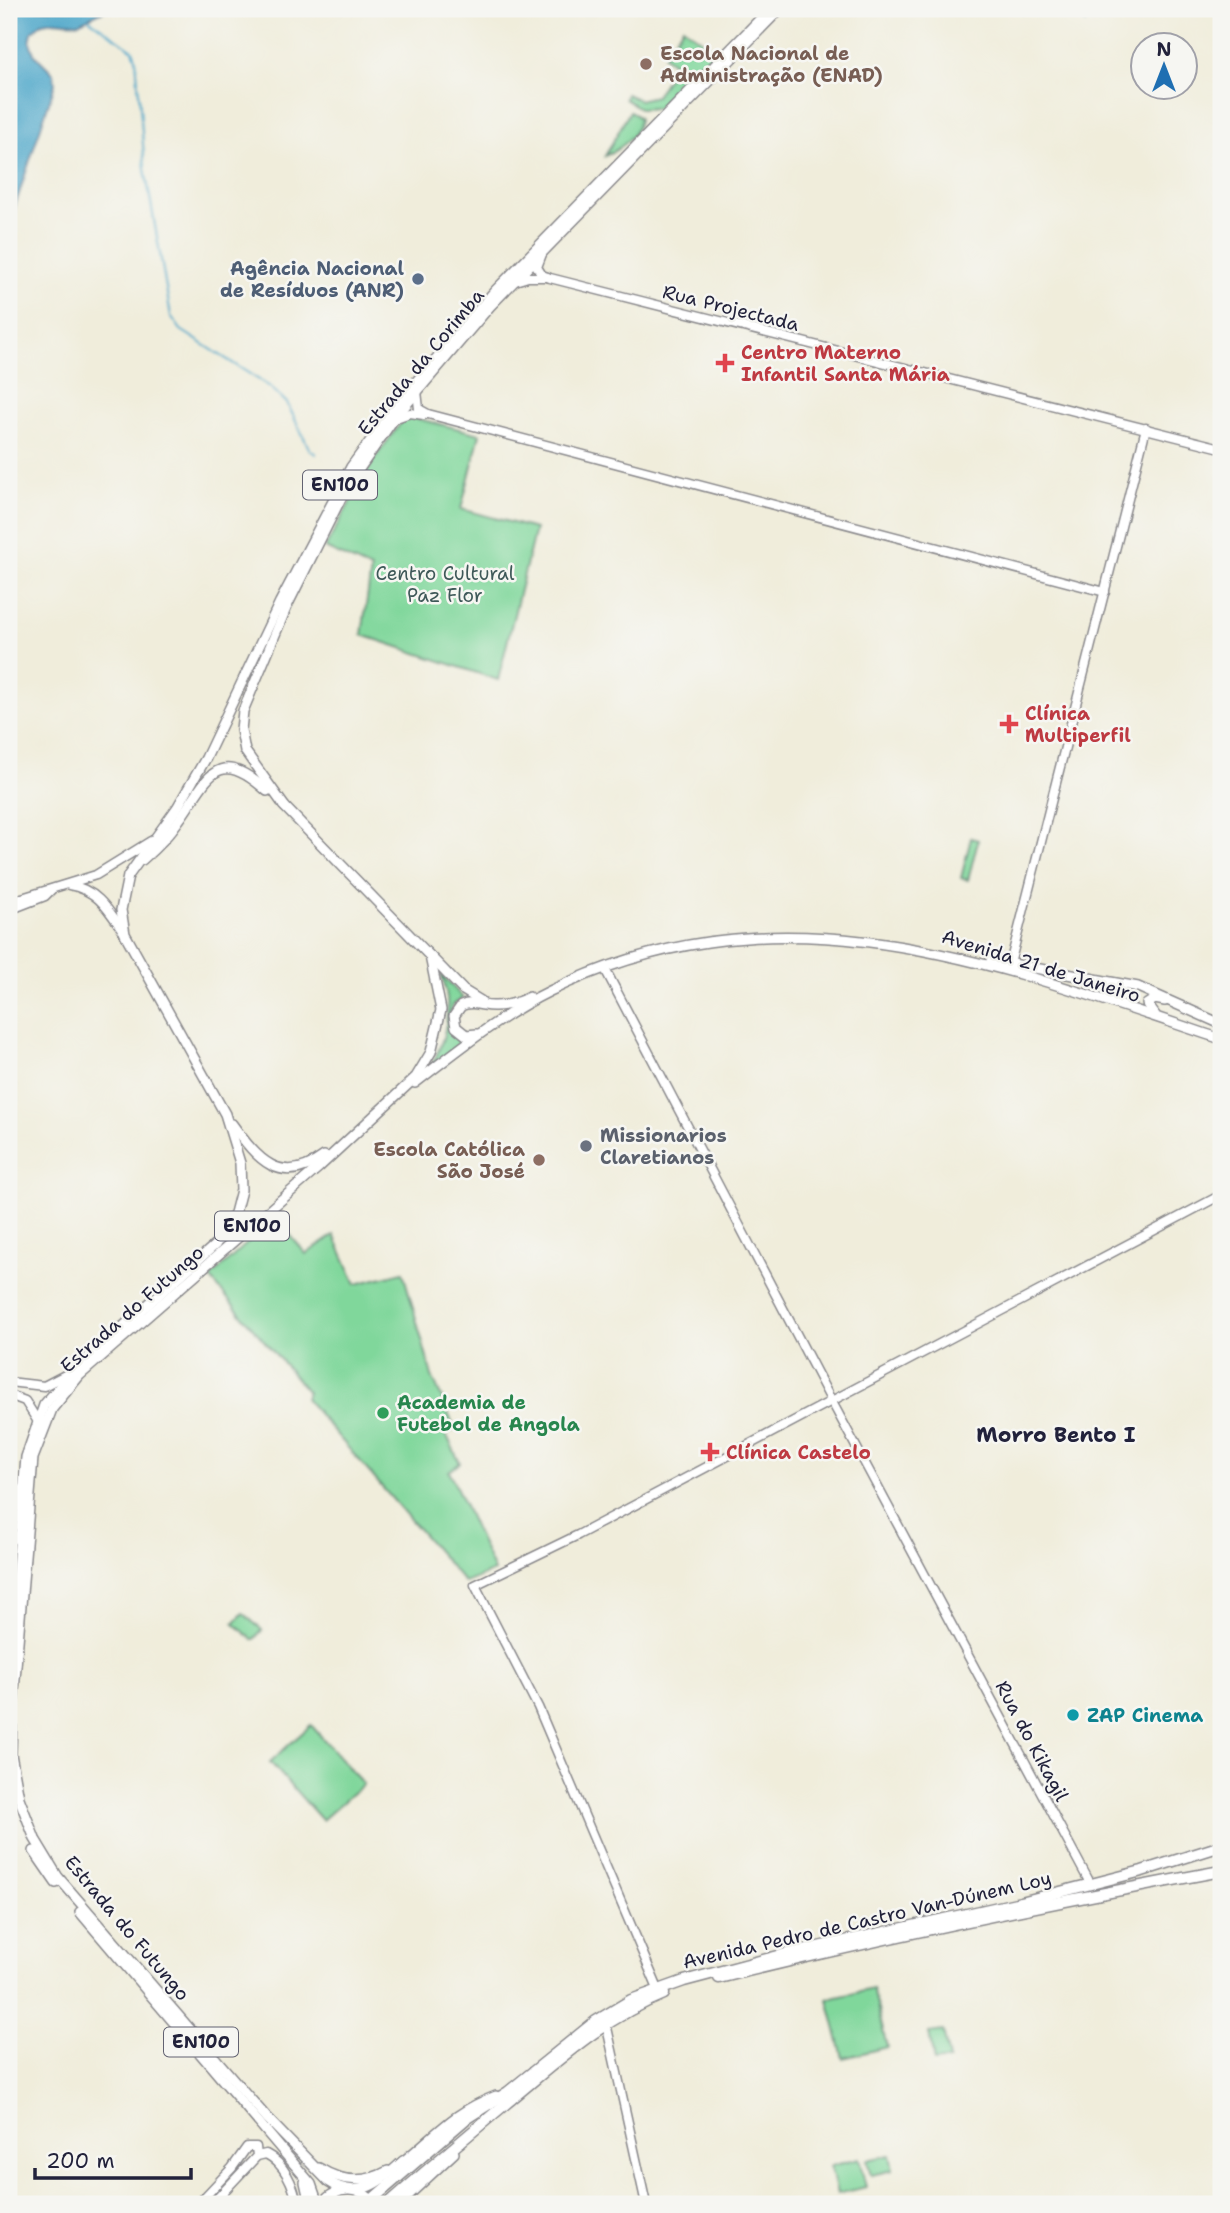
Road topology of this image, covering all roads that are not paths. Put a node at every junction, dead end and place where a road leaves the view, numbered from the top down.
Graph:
1 (779, 9) edge
2 (769, 10) edge
3 (545, 248) junction
4 (550, 278) junction
5 (511, 284) junction
6 (417, 391) junction
7 (433, 415) junction
8 (393, 420) junction
9 (1146, 428) junction
10 (1221, 448) edge
11 (1105, 592) junction
12 (231, 705) joint
13 (285, 807) junction
14 (151, 841) junction
15 (132, 868) junction
16 (66, 885) junction
17 (51, 890) junction
18 (9, 902) edge
19 (9, 910) edge
20 (125, 934) junction
21 (430, 956) junction
22 (1010, 964) junction
23 (605, 968) junction
24 (1026, 972) junction
25 (504, 1006) junction
26 (505, 1017) junction
27 (1218, 1023) edge
28 (1210, 1035) junction
29 (1221, 1039) edge
30 (388, 1104) junction
31 (225, 1114) junction
32 (359, 1130) junction
33 (1221, 1195) edge
34 (73, 1371) junction
35 (9, 1382) edge
36 (23, 1386) junction
37 (9, 1395) edge
38 (20, 1399) junction
39 (831, 1400) junction
40 (37, 1420) junction
41 (21, 1501) junction
42 (9, 1512) edge
43 (9, 1530) edge
44 (18, 1541) junction
45 (9, 1669) edge
46 (9, 1780) edge
47 (1221, 1846) edge
48 (1221, 1871) edge
49 (1090, 1883) junction
50 (658, 1989) junction
51 (606, 2023) junction
52 (510, 2095) junction
53 (257, 2156) junction
54 (310, 2161) junction
55 (403, 2161) junction
56 (299, 2171) junction
57 (350, 2190) junction
58 (375, 2201) edge
59 (200, 2203) edge
60 (212, 2204) edge
61 (298, 2204) edge
62 (310, 2204) edge
63 (320, 2204) edge
64 (388, 2204) edge
65 (399, 2204) edge
66 (646, 2204) edge

1 - 3 main road, Estrada da Corimba / EN100
2 - 12 main road, Estrada da Corimba / EN100
3 - 4 street
3 - 5 main road, Estrada da Corimba / EN100
4 - 5 street
4 - 9 street, Rua Projectada
5 - 6 main road, Estrada da Corimba / EN100
6 - 7 street
6 - 8 main road, Estrada da Corimba / EN100
7 - 8 street
7 - 11 street
8 - 13 main road, Estrada da Corimba / EN100
9 - 10 street, Rua Projectada
9 - 11 street
11 - 22 street
12 - 14 main road, Estrada do Futungo / EN100
13 - 15 main road, Estrada do Futungo / EN100
13 - 21 main road, Estrada do Futungo / EN100
14 - 15 main road, Estrada do Futungo / EN100
14 - 16 street
15 - 20 main road, Estrada do Futungo / EN100
16 - 17 street
16 - 20 street
17 - 18 street
17 - 19 street
20 - 31 main road, Estrada do Futungo / EN100
21 - 25 main road, Estrada do Futungo
21 - 30 main road, Estrada do Futungo / EN100
22 - 24 main road, Avenida 21 de Janeiro
22 - 25 main road, Avenida 21 de Janeiro
23 - 24 main road, Avenida 21 de Janeiro
23 - 26 main road, Avenida 21 de Janeiro
23 - 39 street, Rua do Kikagil
24 - 24 main road
24 - 27 main road, Avenida 21 de Janeiro
24 - 28 main road, Avenida 21 de Janeiro
25 - 26 main road
26 - 30 main road, Avenida 21 de Janeiro
27 - 28 main road
28 - 29 main road, Avenida 21 de Janeiro
30 - 32 main road, Estrada do Futungo / EN100
31 - 32 main road
31 - 34 main road, Estrada do Futungo / EN100
32 - 54 main road, Estrada do Futungo / EN100
33 - 39 street
34 - 36 street
34 - 40 main road, Estrada do Futungo / EN100
35 - 36 street
36 - 38 street
37 - 38 street
38 - 40 street
39 - 49 street, Rua do Kikagil
39 - 50 street
40 - 41 main road, Estrada do Futungo / EN100
41 - 42 street
41 - 44 main road, Estrada do Futungo / EN100
43 - 44 street
44 - 45 main road, Estrada do Futungo / EN100
46 - 56 main road, Estrada do Futungo / EN100
47 - 49 highway, Avenida Pedro de Castro Van-Dúnem Loy
48 - 51 highway, Avenida Pedro de Castro Van-Dúnem Loy
49 - 50 highway, Avenida Pedro de Castro Van-Dúnem Loy
50 - 52 highway, Avenida Pedro de Castro Van-Dúnem Loy
51 - 52 highway, Avenida Pedro de Castro Van-Dúnem Loy
51 - 66 street
52 - 55 main road
52 - 58 highway, Avenida Pedro de Castro Van-Dúnem Loy
52 - 64 highway, Avenida Pedro de Castro Van-Dúnem Loy
52 - 65 main road, Avenida Pedro de Castro Van-Dúnem Loy
53 - 59 street
53 - 60 street
53 - 61 street
54 - 55 main road
54 - 57 main road, Estrada do Futungo
55 - 57 main road
56 - 62 main road
56 - 63 main road, Estrada do Futungo
57 - 58 main road, Estrada do Futungo
57 - 63 main road

